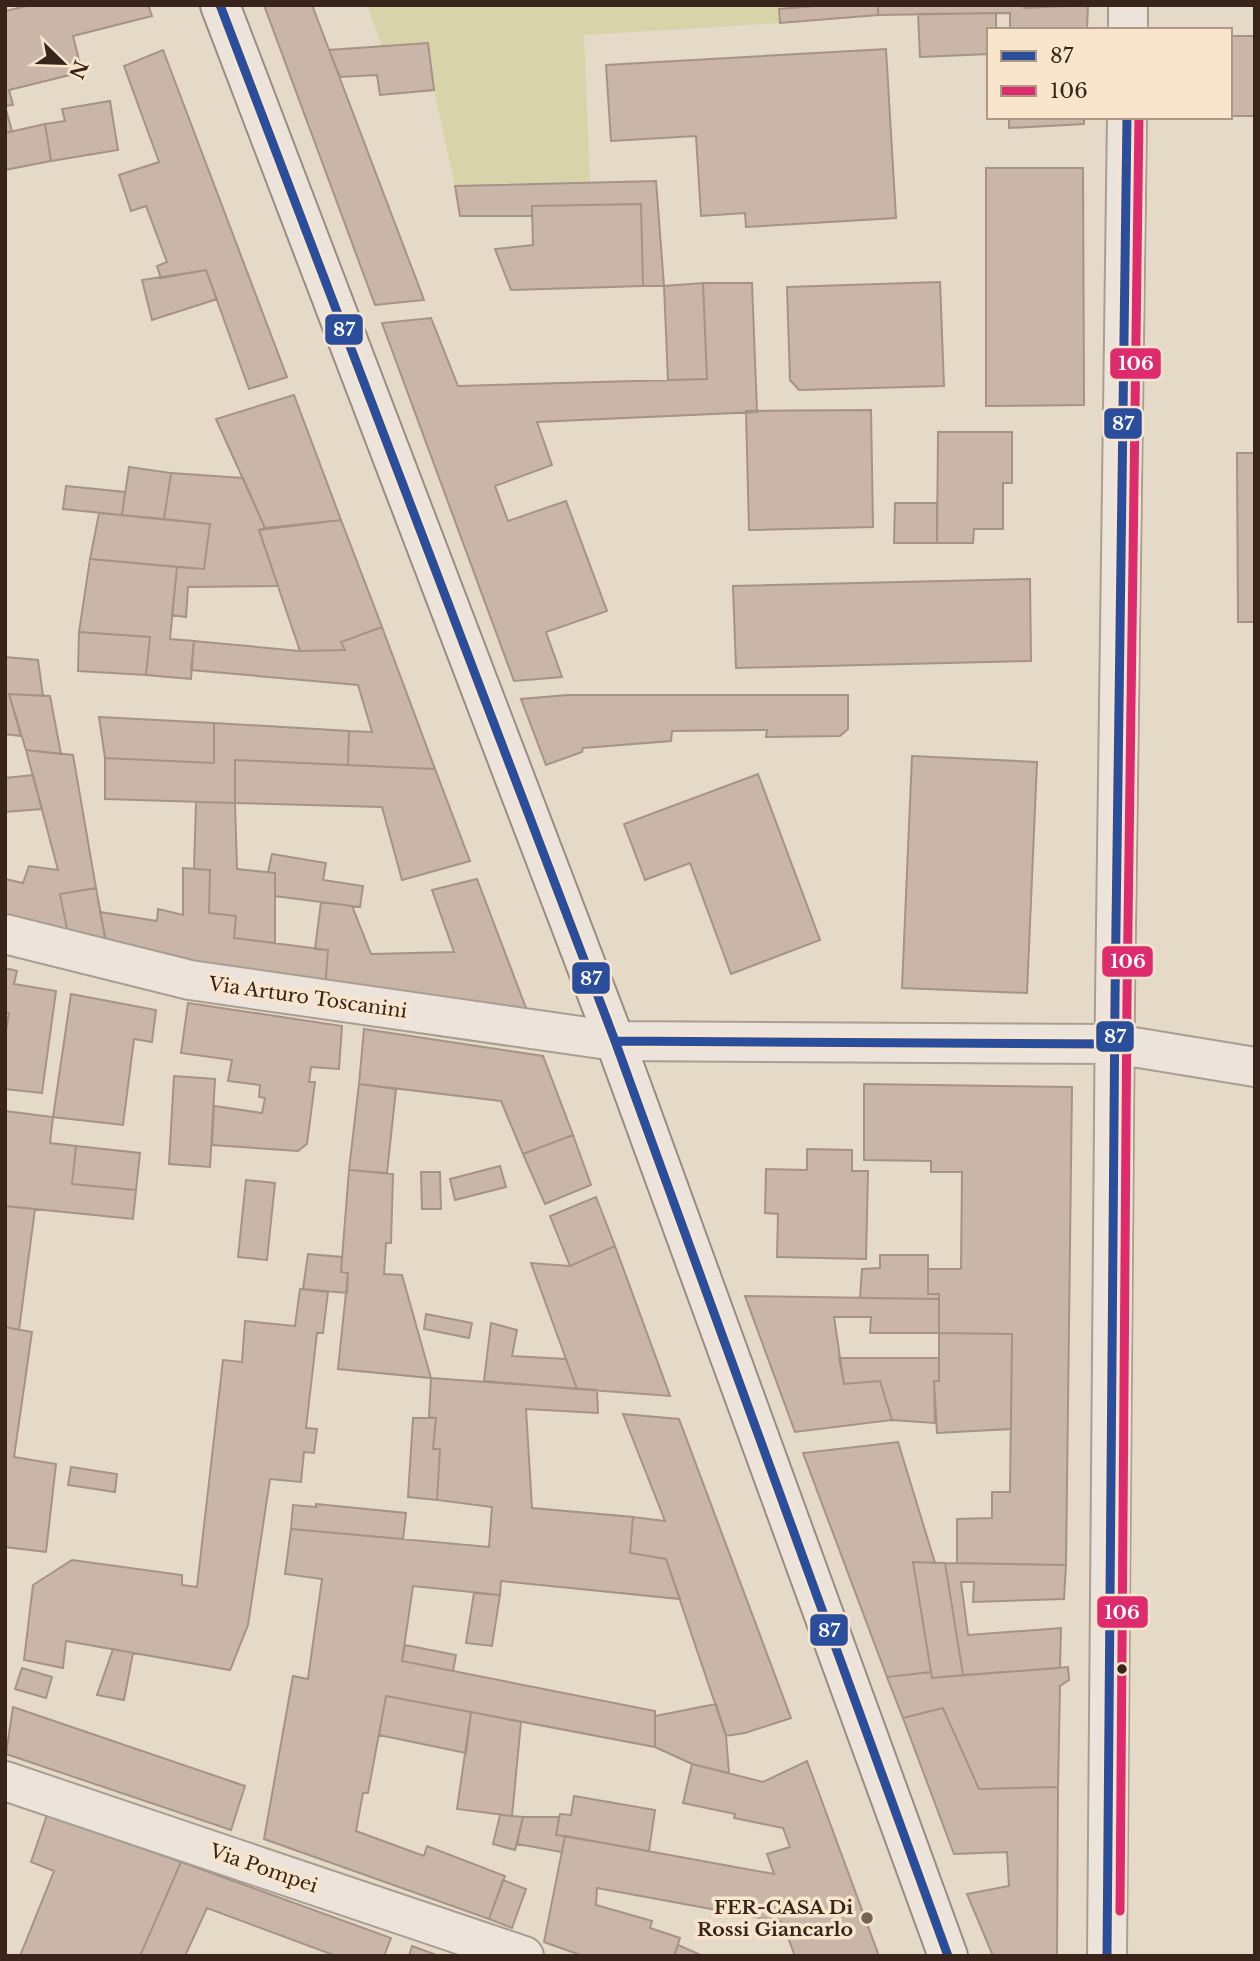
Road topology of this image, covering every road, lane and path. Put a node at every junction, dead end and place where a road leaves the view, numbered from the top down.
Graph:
1 (220, 5) edge
2 (1128, 5) edge
3 (1128, 28) edge
4 (1127, 119) edge
5 (5, 934) edge
6 (615, 1041) junction
7 (1115, 1044) junction
8 (1255, 1066) edge
9 (5, 1781) edge
10 (524, 1956) edge
11 (948, 1956) edge
12 (1107, 1956) edge

1 - 6 street
2 - 3 street
4 - 7 street
5 - 6 street, Via Arturo Toscanini
6 - 7 street, Via Arturo Toscanini
6 - 11 street
7 - 8 street, Via Arturo Toscanini
7 - 12 street
9 - 10 street, Via Pompei

